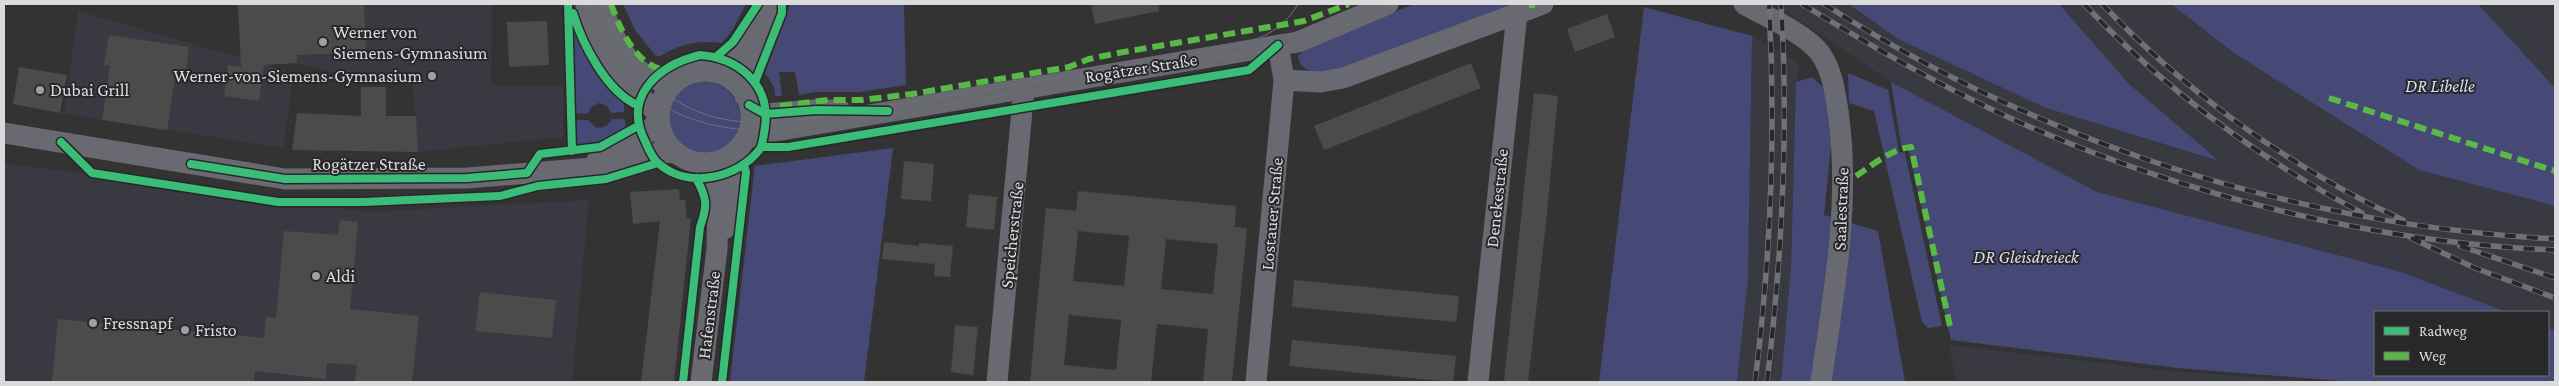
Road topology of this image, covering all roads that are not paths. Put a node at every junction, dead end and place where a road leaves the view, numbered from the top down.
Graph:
1 (586, 4) edge
2 (601, 4) edge
3 (768, 4) edge
4 (772, 4) edge
5 (1388, 4) edge
6 (1543, 4) edge
7 (1744, 4) edge
8 (1516, 14) junction
9 (1278, 45) junction
10 (712, 71) junction
11 (1284, 80) junction
12 (676, 81) junction
13 (1024, 88) junction
14 (747, 100) junction
15 (888, 111) junction
16 (659, 118) junction
17 (4, 134) edge
18 (738, 147) junction
19 (674, 152) junction
20 (702, 163) junction
21 (572, 169) junction
22 (717, 249) junction
23 (701, 382) edge
24 (997, 382) edge
25 (1256, 382) edge
26 (1478, 382) edge
27 (1822, 382) edge

1 - 16 street
2 - 12 street
3 - 10 street
4 - 14 street
5 - 9 street, Rogätzer Straße
6 - 8 street
7 - 27 street, Saalestraße
8 - 11 street
8 - 26 street, Denekestraße
9 - 11 street, Lostauer Straße
9 - 13 street, Rogätzer Straße
10 - 12 street
10 - 14 street
11 - 25 street, Lostauer Straße
12 - 16 street
13 - 15 street, Rogätzer Straße
13 - 24 street, Speicherstraße
14 - 15 street, Rogätzer Straße
14 - 18 street
15 - 18 street, Rogätzer Straße
16 - 19 street
16 - 21 street, Rogätzer Straße
17 - 21 street, Rogätzer Straße
18 - 20 street
18 - 22 street, Hafenstraße
19 - 20 street
19 - 21 street, Rogätzer Straße
20 - 22 street, Hafenstraße
22 - 23 street, Hafenstraße

